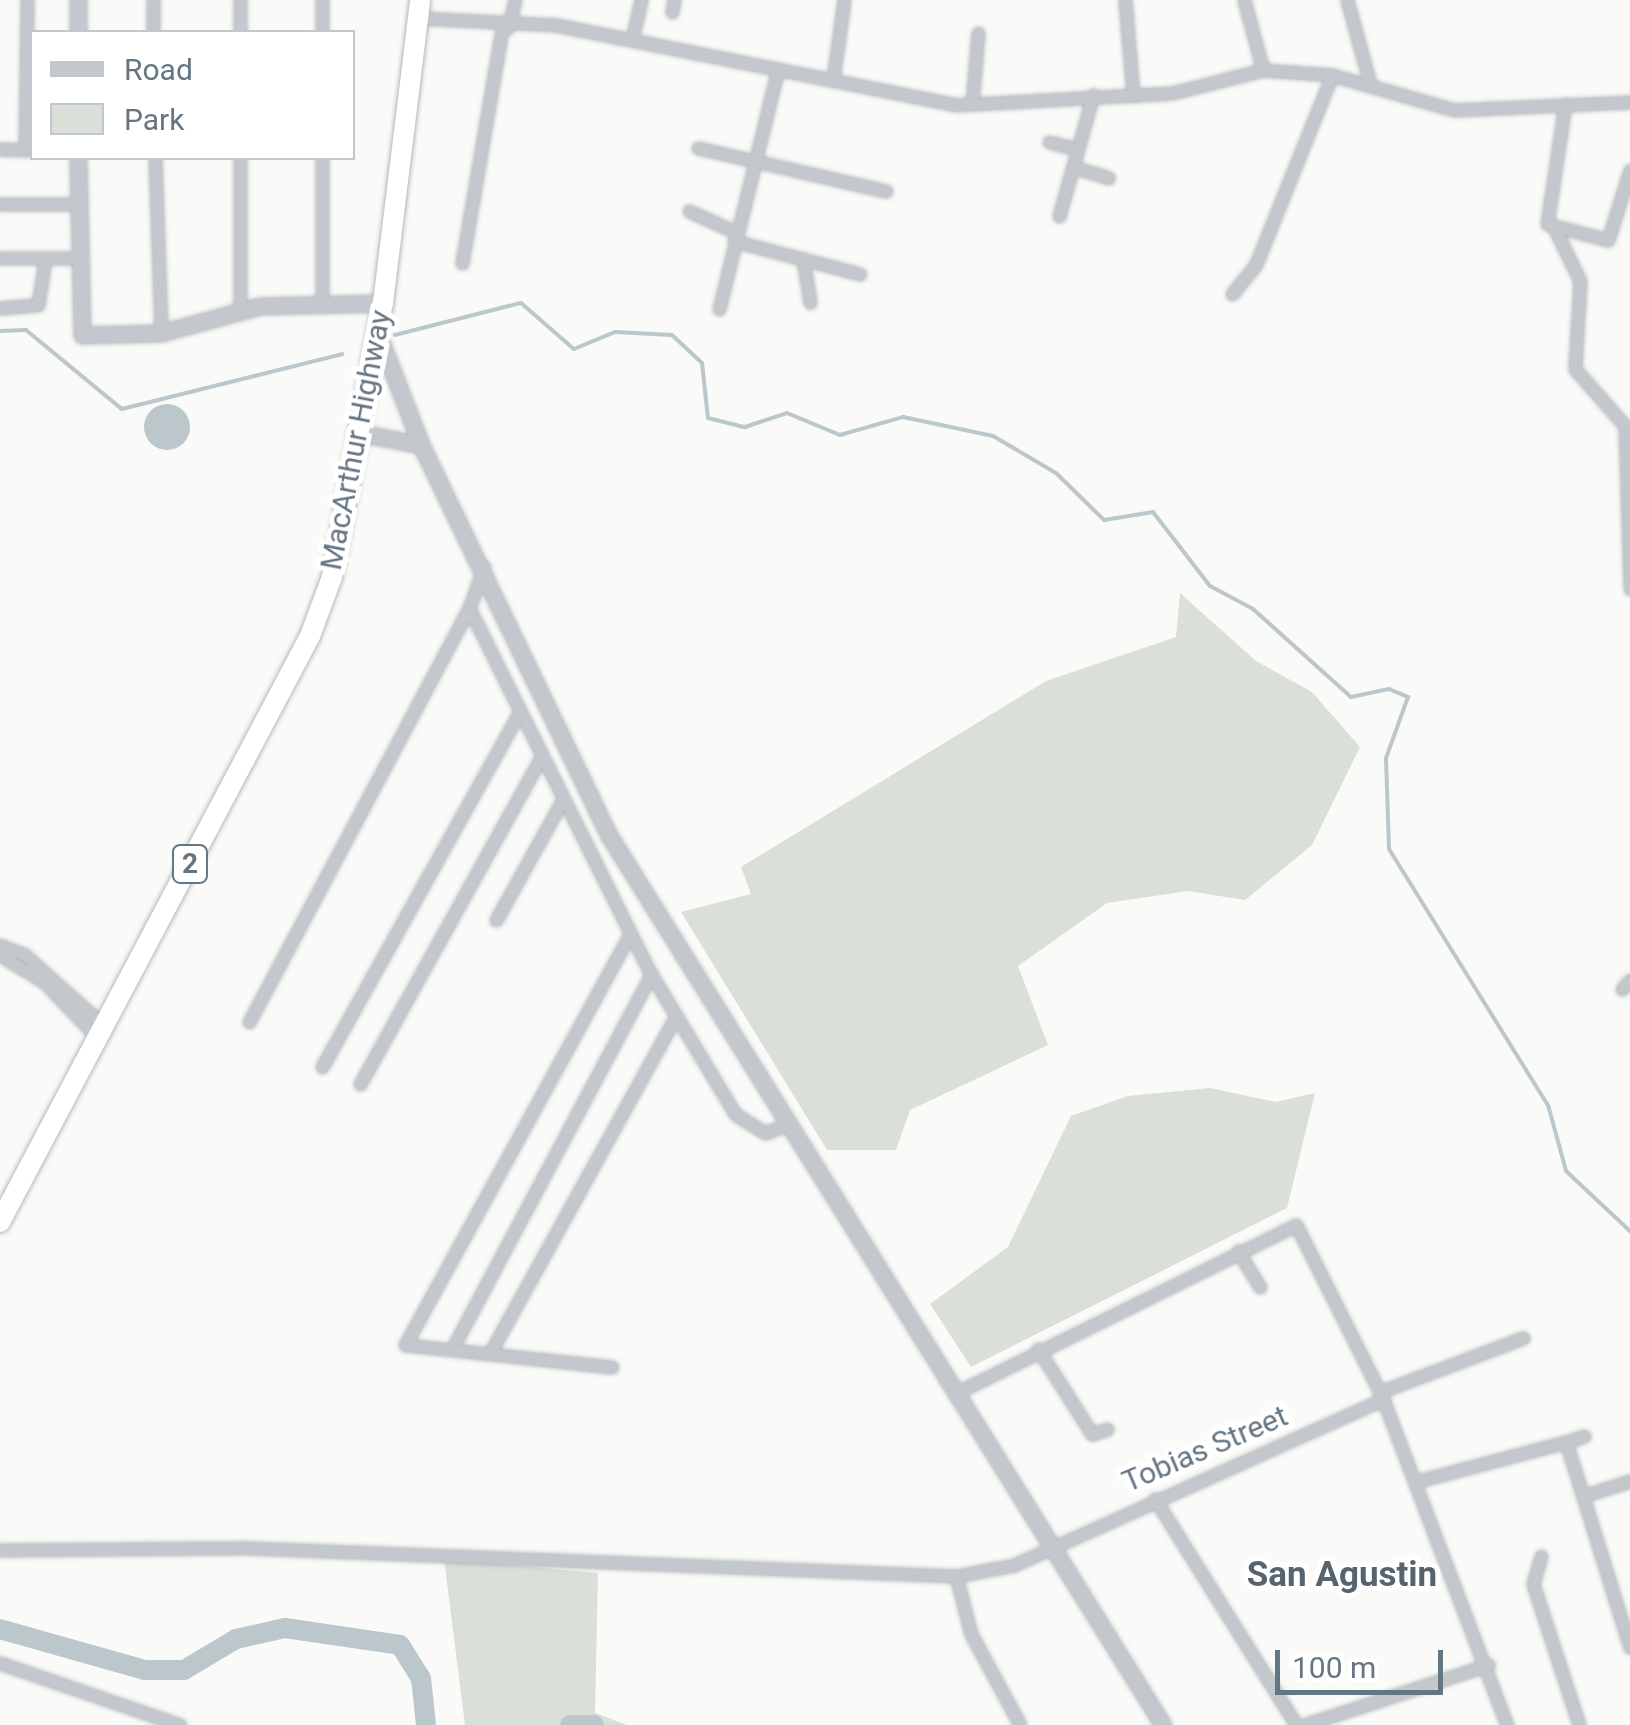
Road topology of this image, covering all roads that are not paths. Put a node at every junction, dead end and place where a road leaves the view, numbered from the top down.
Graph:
1 (27, 0) edge
2 (78, 0) edge
3 (153, 0) edge
4 (240, 0) edge
5 (322, 0) edge
6 (515, 0) edge
7 (641, 0) edge
8 (844, 0) edge
9 (1124, 0) edge
10 (1244, 0) edge
11 (1347, 0) edge
12 (419, 9) edge
13 (505, 28) junction
14 (78, 30) edge
15 (153, 30) edge
16 (240, 30) edge
17 (322, 30) edge
18 (978, 33) dead end
19 (632, 39) junction
20 (778, 69) junction
21 (1262, 70) junction
22 (1332, 75) junction
23 (834, 79) junction
24 (1370, 87) junction
25 (1093, 95) junction
26 (1133, 96) junction
27 (1630, 102) edge
28 (972, 103) junction
29 (1565, 104) junction
30 (1049, 142) dead end
31 (698, 148) dead end
32 (0, 149) edge
33 (29, 150) edge
34 (1078, 150) junction
35 (753, 158) junction
36 (78, 160) edge
37 (155, 160) edge
38 (240, 160) edge
39 (322, 160) edge
40 (1073, 168) junction
41 (1630, 170) edge
42 (1108, 178) dead end
43 (886, 192) dead end
44 (0, 204) edge
45 (77, 204) junction
46 (689, 211) dead end
47 (1059, 216) dead end
48 (1554, 226) junction
49 (736, 237) junction
50 (0, 258) edge
51 (45, 258) junction
52 (79, 258) junction
53 (803, 259) junction
54 (462, 263) dead end
55 (860, 274) dead end
56 (1232, 294) dead end
57 (322, 302) junction
58 (810, 302) dead end
59 (383, 303) junction
60 (0, 308) edge
61 (719, 309) dead end
62 (240, 313) junction
63 (375, 327) junction
64 (161, 333) junction
65 (360, 434) junction
66 (420, 444) junction
67 (484, 567) junction
68 (1630, 588) edge
69 (470, 608) junction
70 (519, 714) junction
71 (540, 757) junction
72 (562, 801) junction
73 (496, 920) dead end
74 (630, 934) junction
75 (0, 944) edge
76 (0, 955) edge
77 (651, 974) junction
78 (47, 978) junction
79 (676, 1016) junction
80 (249, 1022) dead end
81 (100, 1031) junction
82 (322, 1067) dead end
83 (360, 1084) dead end
84 (783, 1126) junction
85 (0, 1222) edge
86 (1238, 1251) junction
87 (1260, 1287) dead end
88 (1523, 1338) dead end
89 (452, 1349) junction
90 (1038, 1349) junction
91 (490, 1353) junction
92 (612, 1366) dead end
93 (954, 1394) junction
94 (1381, 1396) junction
95 (1106, 1429) dead end
96 (1584, 1436) dead end
97 (1566, 1442) junction
98 (1630, 1481) edge
99 (1418, 1482) junction
100 (1584, 1496) junction
101 (1155, 1498) junction
102 (0, 1550) edge
103 (1048, 1550) junction
104 (1541, 1556) dead end
105 (956, 1576) junction
106 (1630, 1647) edge
107 (0, 1663) edge
108 (1488, 1664) junction
109 (180, 1725) edge
110 (1020, 1725) edge
111 (1163, 1725) edge
112 (1296, 1725) edge
113 (1304, 1725) edge
114 (1506, 1725) edge
115 (1578, 1725) edge

1 - 33 street
2 - 14 street
3 - 15 street
4 - 16 street
5 - 17 street
6 - 13 street
7 - 19 street
8 - 23 street
9 - 26 street
10 - 21 street
11 - 24 street
12 - 13 street
12 - 59 highway, MacArthur Highway / 2
13 - 19 street
13 - 54 street
18 - 28 street
19 - 20 street
20 - 23 street
20 - 35 street
21 - 22 street
21 - 26 street
22 - 24 street
22 - 56 street
23 - 28 street
24 - 29 street
25 - 26 street
25 - 28 street
25 - 34 street
27 - 29 street
29 - 48 street
30 - 34 street
31 - 35 street
32 - 33 street
34 - 40 street
35 - 43 street
35 - 49 street
36 - 45 street
37 - 64 street
38 - 62 street
39 - 57 street
40 - 42 street
40 - 47 street
41 - 48 street
44 - 45 street
45 - 52 street
46 - 49 street
48 - 68 street
49 - 53 street
49 - 61 street
50 - 51 street
51 - 52 street
51 - 60 street
52 - 64 street
53 - 55 street
53 - 58 street
57 - 59 street
57 - 62 street
59 - 63 highway, MacArthur Highway / 2
62 - 64 street
63 - 65 highway, MacArthur Highway / 2
63 - 66 street
65 - 66 street
65 - 81 highway, MacArthur Highway / 2
66 - 67 street
67 - 69 street
67 - 84 street
69 - 70 street
69 - 80 street
70 - 71 street
70 - 82 street
71 - 72 street
71 - 83 street
72 - 73 street
72 - 74 street
74 - 77 street
74 - 89 street
75 - 78 street
76 - 78 street
77 - 79 street
77 - 89 street
78 - 81 street
79 - 84 street
79 - 91 street
81 - 85 highway, MacArthur Highway / 2
84 - 93 street
86 - 87 street
86 - 90 street
86 - 94 street
88 - 94 street, Tobias Street
89 - 91 street
90 - 93 street
90 - 95 street
91 - 92 street
93 - 103 street
94 - 99 street
94 - 101 street, Tobias Street
96 - 97 street
97 - 99 street
97 - 100 street
98 - 100 street
99 - 108 street
100 - 106 street
101 - 103 street, Tobias Street
101 - 112 street
102 - 105 street, Tobias Street
103 - 105 street, Tobias Street
103 - 111 street
104 - 115 street
105 - 110 street
107 - 109 street
108 - 113 street
108 - 114 street

